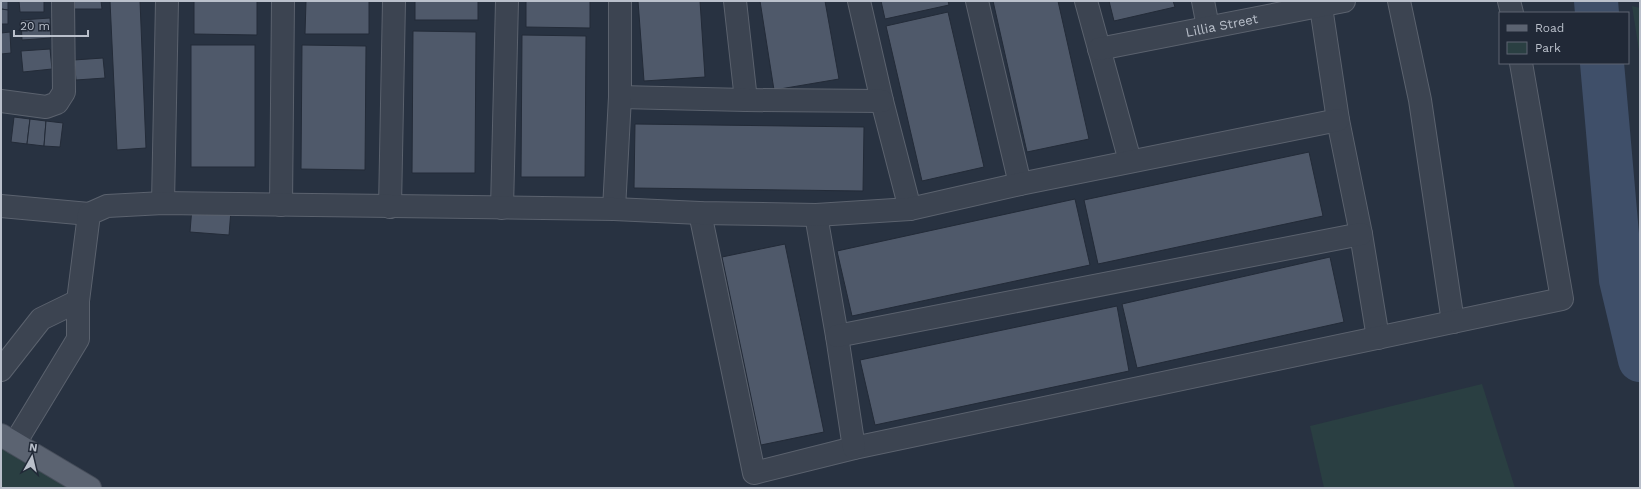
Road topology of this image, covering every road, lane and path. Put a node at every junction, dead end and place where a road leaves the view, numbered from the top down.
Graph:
1 (63, 1) edge
2 (167, 1) edge
3 (283, 1) edge
4 (394, 1) edge
5 (507, 1) edge
6 (620, 1) edge
7 (735, 1) edge
8 (859, 1) edge
9 (977, 1) edge
10 (1086, 1) edge
11 (1203, 1) edge
12 (1344, 1) edge
13 (1399, 1) edge
14 (1509, 1) edge
15 (1322, 7) junction
16 (1512, 12) edge
17 (1208, 27) junction
18 (1099, 49) junction
19 (1521, 64) edge
20 (620, 97) junction
21 (746, 100) junction
22 (1, 101) edge
23 (882, 101) junction
24 (1338, 120) junction
25 (1130, 161) junction
26 (1020, 184) junction
27 (163, 203) junction
28 (281, 205) junction
29 (1, 206) edge
30 (390, 207) junction
31 (502, 208) junction
32 (614, 209) junction
33 (910, 209) junction
34 (89, 214) junction
35 (700, 214) junction
36 (816, 215) junction
37 (1361, 234) junction
38 (78, 301) junction
39 (1453, 322) junction
40 (837, 336) junction
41 (1378, 338) junction
42 (1, 370) edge
43 (8, 439) edge
44 (854, 448) junction
45 (90, 488) edge

1 - 22 street
2 - 27 street
3 - 28 street
4 - 30 street
5 - 31 street
6 - 20 street
7 - 21 street
8 - 23 street
9 - 26 street
10 - 18 street
11 - 17 street
12 - 15 street, Lillia Street
13 - 39 street
14 - 16 street
15 - 17 street, Lillia Street
15 - 24 street
17 - 18 street, Lillia Street
18 - 25 street
19 - 39 street
20 - 21 street
20 - 32 street
21 - 23 street
23 - 33 street
24 - 25 street
24 - 37 street
25 - 26 street
26 - 33 street
27 - 28 street
27 - 34 street
28 - 30 street
29 - 34 street
30 - 31 street
31 - 32 street
32 - 35 street
33 - 36 street
34 - 38 street
35 - 36 street
35 - 44 street
36 - 40 street
37 - 40 street
37 - 41 street
38 - 42 street
38 - 43 street
39 - 41 street
40 - 44 street
41 - 44 street
43 - 45 main road

